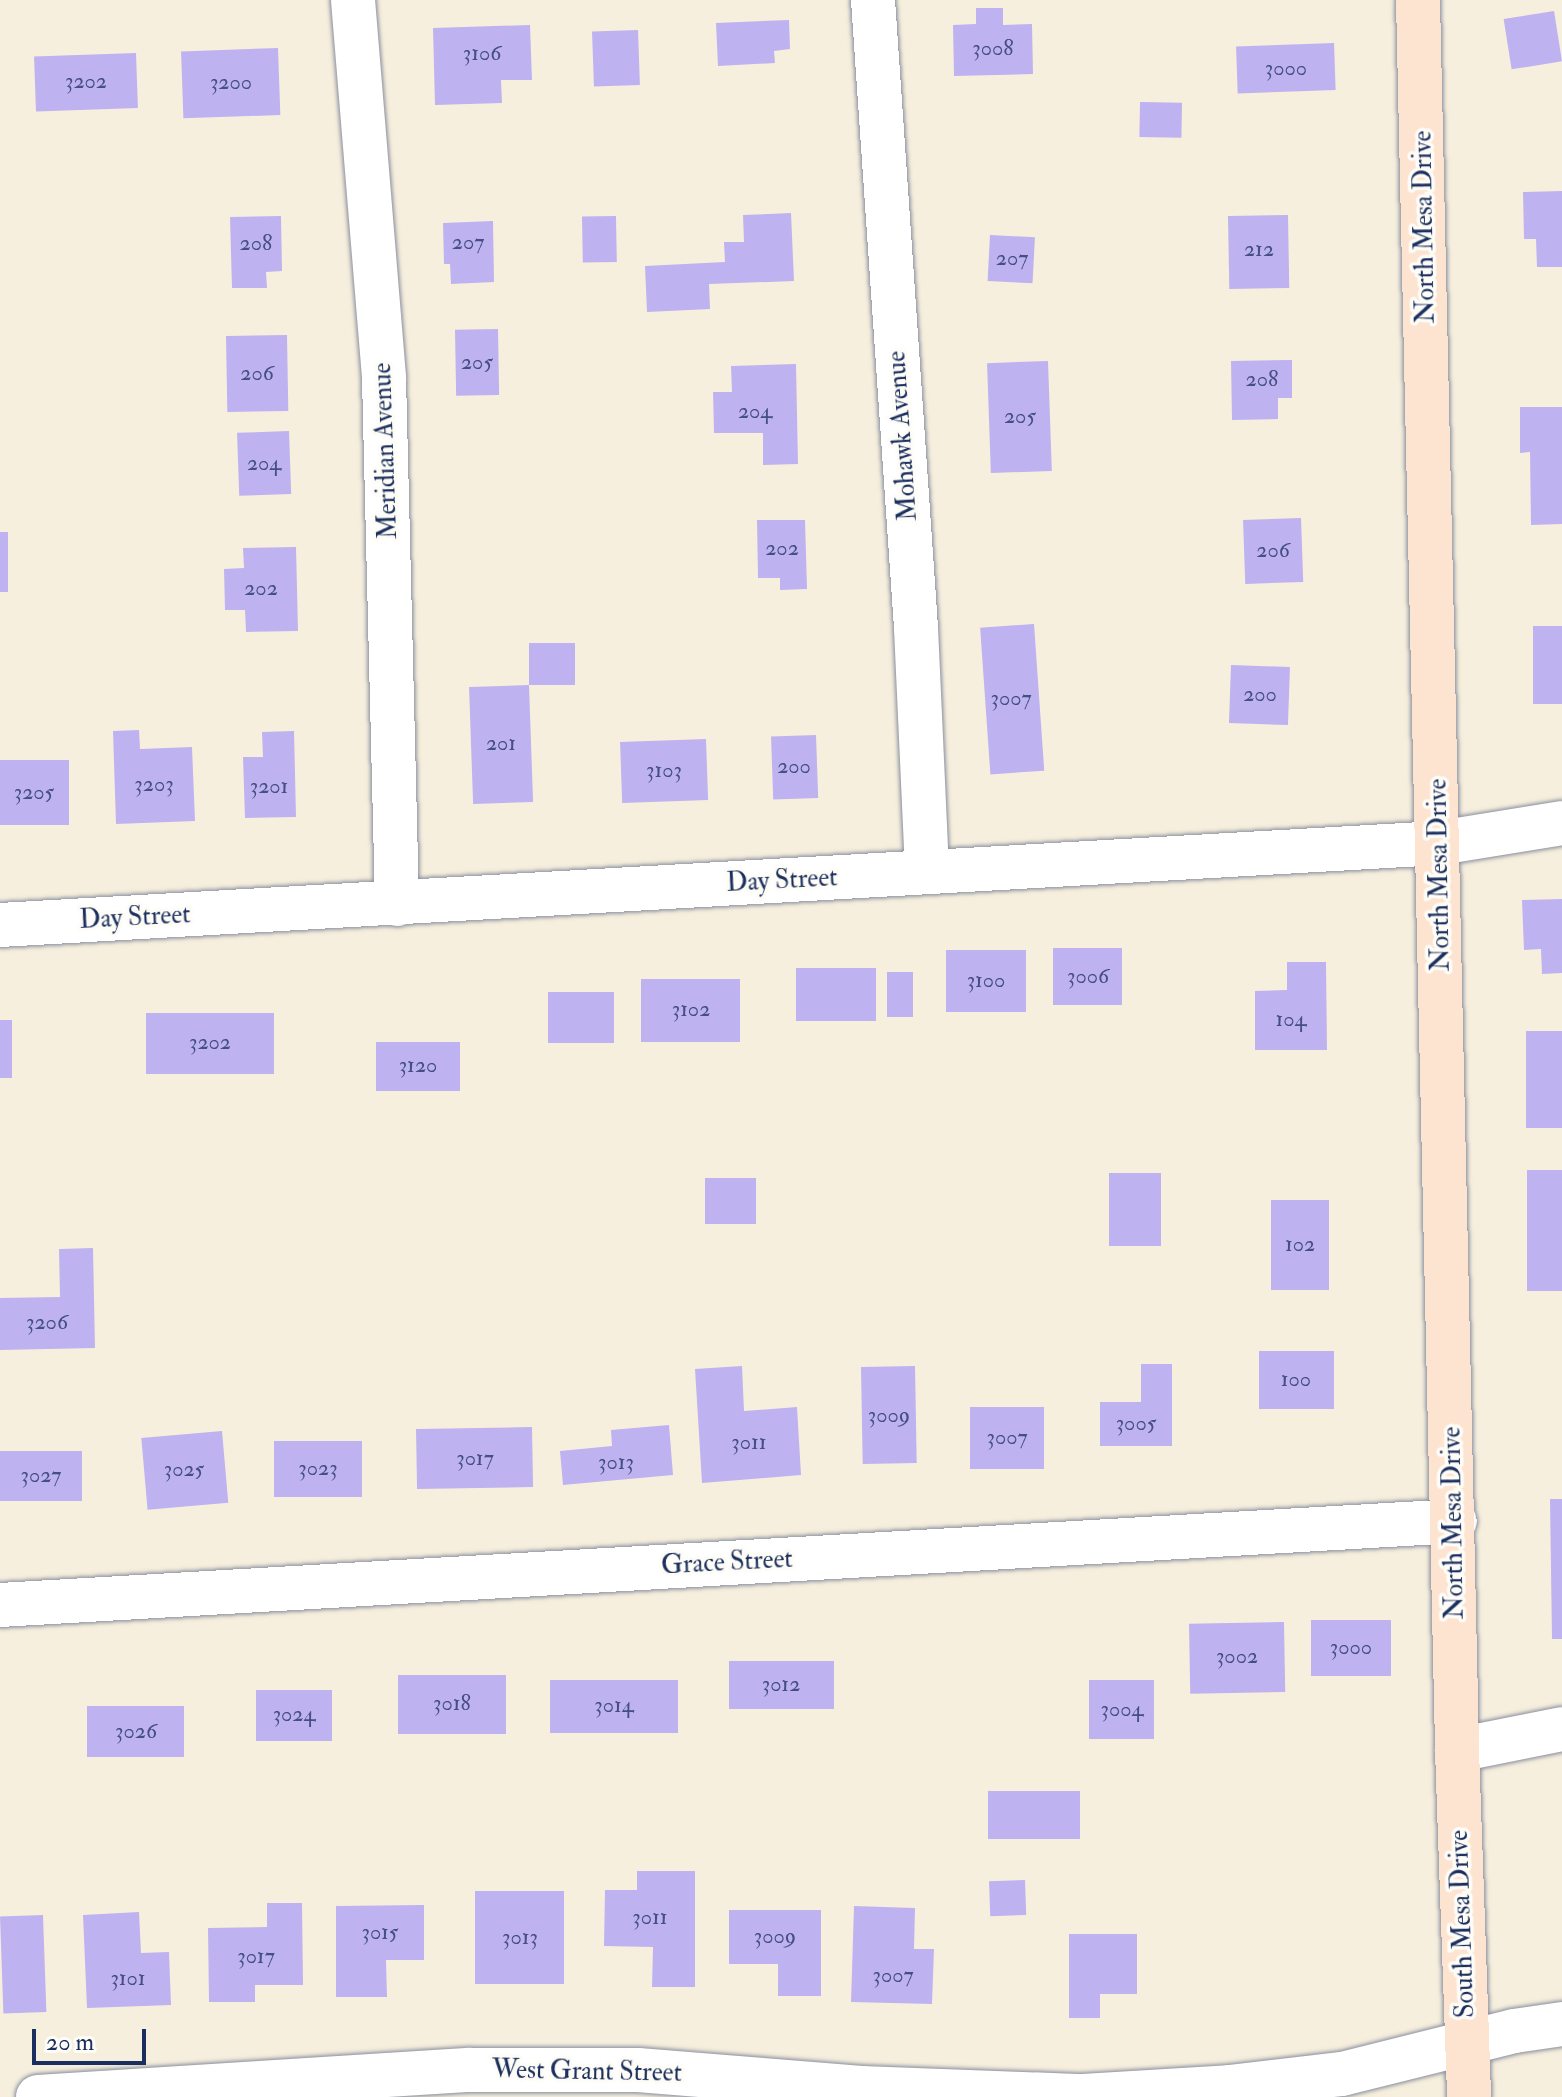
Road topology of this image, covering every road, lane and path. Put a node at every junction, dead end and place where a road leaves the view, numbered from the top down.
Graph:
1 (353, 0) edge
2 (873, 0) edge
3 (1418, 0) edge
4 (1562, 823) edge
5 (1439, 843) junction
6 (927, 872) junction
7 (397, 904) junction
8 (0, 925) edge
9 (1455, 1521) junction
10 (0, 1605) edge
11 (1562, 1729) edge
12 (1457, 1750) junction
13 (1562, 2024) edge
14 (1467, 2043) junction
15 (141, 2094) edge
16 (1083, 2096) edge
17 (38, 2097) edge
18 (1469, 2097) edge

1 - 7 street, Meridian Avenue
2 - 6 street, Mohawk Avenue
3 - 5 main road, North Mesa Drive
4 - 5 street, Day Street
5 - 6 street, Day Street
5 - 9 main road, North Mesa Drive
6 - 7 street, Day Street
7 - 8 street, Day Street
9 - 10 street, Grace Street
9 - 12 main road, North Mesa Drive
11 - 12 street
12 - 14 main road, South Mesa Drive
13 - 14 street, West Grant Street
14 - 16 street, West Grant Street
14 - 18 main road, South Mesa Drive
15 - 16 street, West Grant Street
15 - 17 street, West Grant Street

